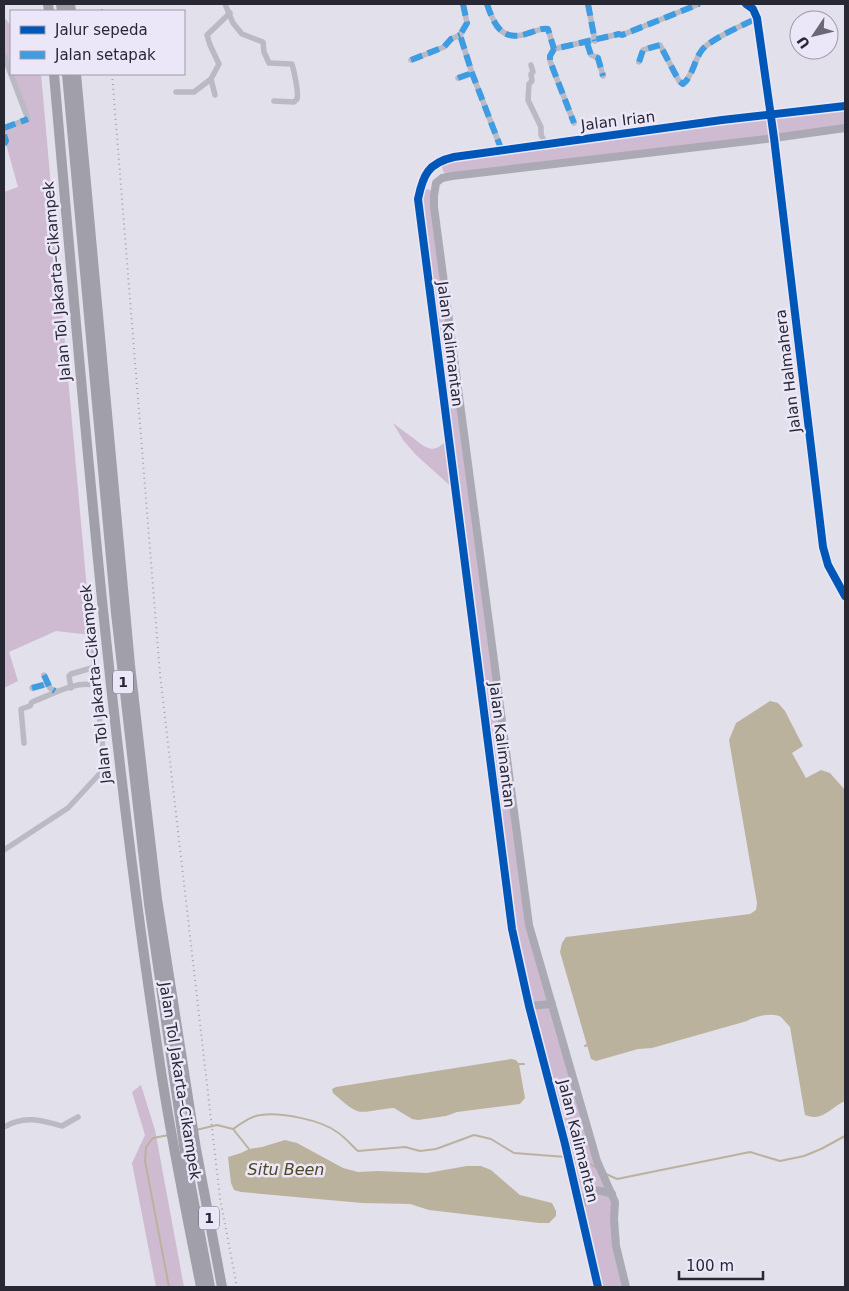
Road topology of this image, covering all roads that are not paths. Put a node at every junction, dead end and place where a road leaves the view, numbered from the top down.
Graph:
1 (225, 4) edge
2 (462, 4) edge
3 (487, 4) edge
4 (588, 4) edge
5 (699, 4) edge
6 (746, 4) edge
7 (230, 13) junction
8 (757, 18) junction
9 (460, 35) junction
10 (595, 41) junction
11 (587, 42) junction
12 (554, 49) junction
13 (4, 56) edge
14 (411, 60) dead end
15 (639, 62) dead end
16 (532, 65) dead end
17 (10, 72) edge
18 (472, 73) junction
19 (11, 75) edge
20 (54, 75) edge
21 (61, 75) edge
22 (67, 75) edge
23 (76, 75) edge
24 (603, 76) dead end
25 (458, 78) dead end
26 (211, 79) junction
27 (176, 92) dead end
28 (215, 95) dead end
29 (274, 100) dead end
30 (845, 106) edge
31 (770, 114) junction
32 (574, 123) dead end
33 (4, 128) edge
34 (845, 128) edge
35 (4, 135) edge
36 (774, 138) junction
37 (4, 144) edge
38 (546, 144) junction
39 (502, 151) junction
40 (446, 159) junction
41 (451, 176) junction
42 (434, 196) junction
43 (418, 199) junction
44 (845, 596) edge
45 (489, 618) junction
46 (472, 619) junction
47 (91, 648) dead end
48 (44, 675) dead end
49 (47, 684) junction
50 (32, 688) dead end
51 (71, 688) junction
52 (55, 692) junction
53 (24, 743) dead end
54 (4, 850) edge
55 (552, 1004) junction
56 (529, 1006) junction
57 (78, 1117) dead end
58 (4, 1127) edge
59 (590, 1138) junction
60 (565, 1144) junction
61 (612, 1194) junction
62 (581, 1209) junction
63 (202, 1287) edge
64 (210, 1287) edge
65 (222, 1287) edge
66 (598, 1287) edge
67 (626, 1287) edge

1 - 7 street
2 - 9 street
3 - 12 street
4 - 10 street
5 - 10 street
6 - 8 street
7 - 26 street
7 - 29 street
8 - 15 street
8 - 31 street
9 - 14 street
9 - 18 street
10 - 11 street
11 - 12 street
11 - 24 street
12 - 32 street
13 - 17 street
16 - 38 street
18 - 25 street
18 - 39 street
19 - 33 street
20 - 63 highway, Jalan Tol Jakarta–Cikampek / 1
21 - 63 highway, 1
22 - 64 highway, 1
23 - 65 highway, Jalan Tol Jakarta–Cikampek / 1
26 - 27 street
26 - 28 street
30 - 31 street, Jalan Irian
31 - 36 street, Jalan Halmahera
31 - 38 street, Jalan Irian
34 - 36 street
35 - 37 street
36 - 41 street
36 - 44 street, Jalan Halmahera
38 - 39 street, Jalan Irian
39 - 40 street, Jalan Irian
40 - 41 street
40 - 43 street, Jalan Irian
41 - 42 street
42 - 43 street
42 - 45 street, Jalan Kalimantan
43 - 46 street, Jalan Kalimantan
45 - 46 street
45 - 55 street, Jalan Kalimantan
46 - 56 street, Jalan Kalimantan
47 - 51 street
48 - 49 street
49 - 50 street
49 - 52 street
51 - 52 street
51 - 54 street
52 - 53 street
55 - 56 street
55 - 59 street, Jalan Kalimantan
56 - 60 street, Jalan Kalimantan
57 - 58 street
59 - 60 street
59 - 61 street, Jalan Kalimantan
60 - 62 street, Jalan Kalimantan
61 - 62 street
61 - 67 street, Jalan Kalimantan
62 - 66 street, Jalan Kalimantan

